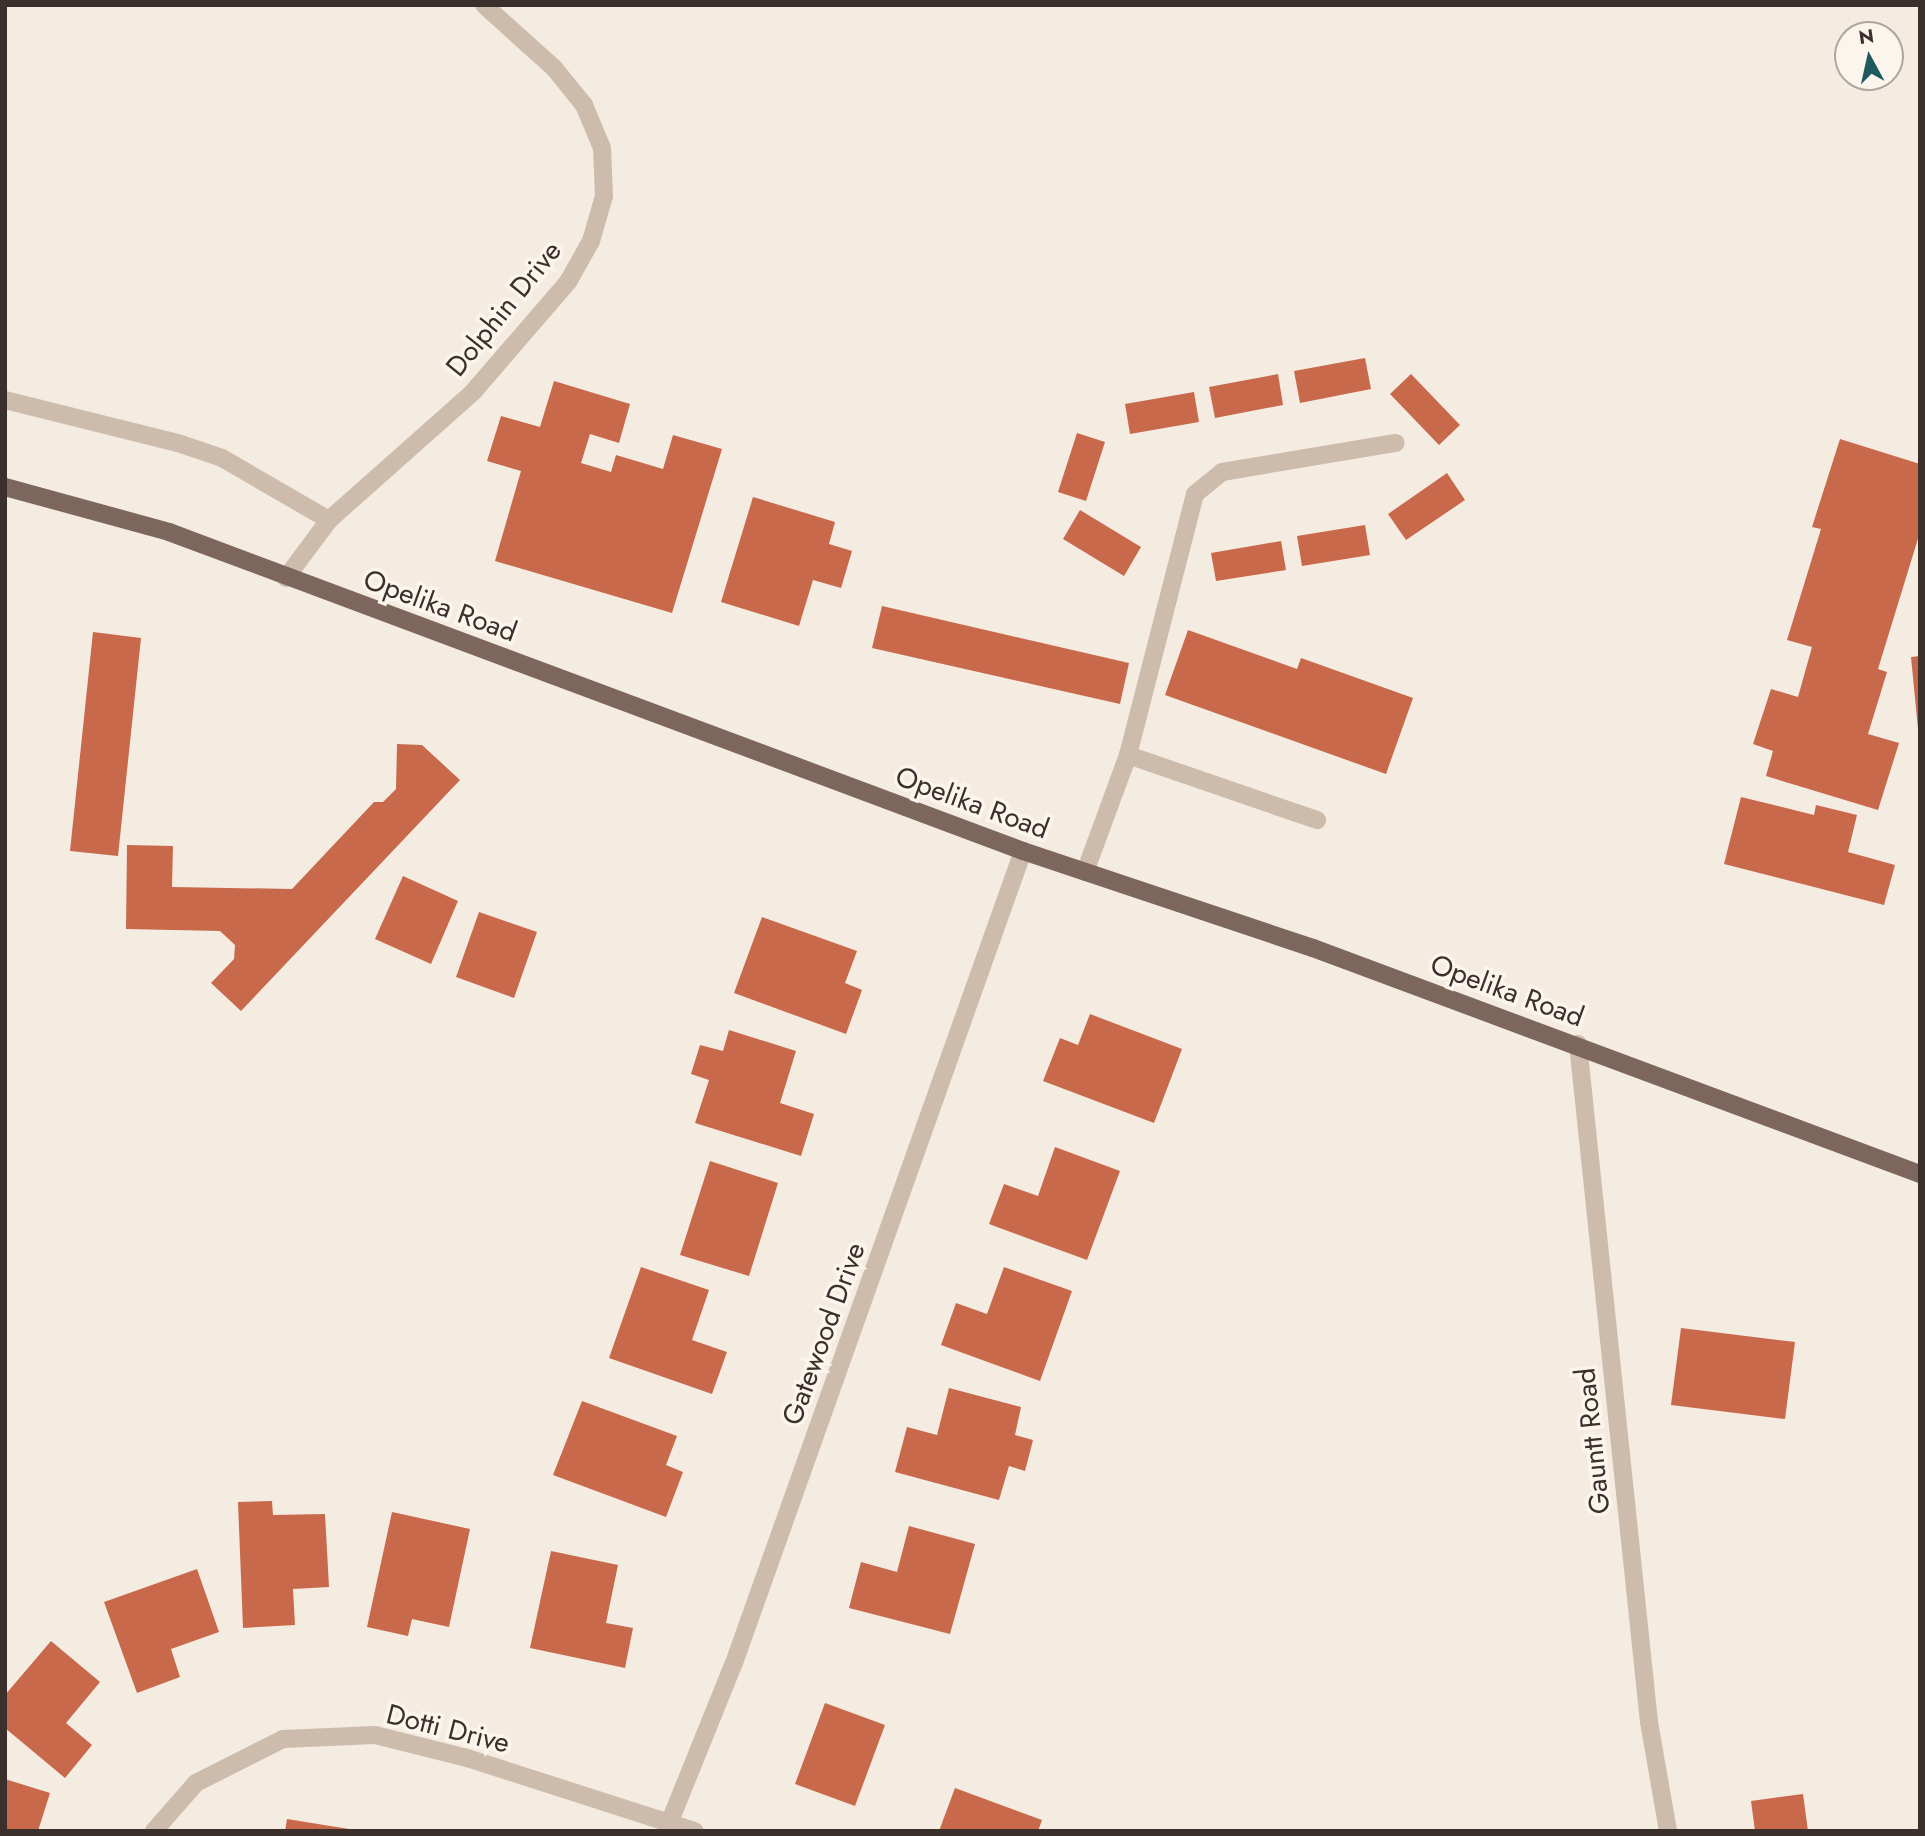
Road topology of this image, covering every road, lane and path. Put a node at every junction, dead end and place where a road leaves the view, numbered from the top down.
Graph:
1 (484, 5) edge
2 (5, 400) edge
3 (1396, 443) dead end
4 (5, 486) edge
5 (328, 520) junction
6 (286, 578) junction
7 (1128, 755) junction
8 (1317, 820) dead end
9 (1023, 851) junction
10 (1086, 872) junction
11 (1578, 1044) junction
12 (1920, 1174) edge
13 (668, 1825) edge
14 (154, 1831) edge
15 (695, 1831) edge
16 (1668, 1831) edge

1 - 5 street, Dolphin Drive
2 - 5 street
3 - 7 street
4 - 6 main road, Opelika Road
5 - 6 street, Dolphin Drive
6 - 9 main road, Opelika Road
7 - 8 street
7 - 10 street
9 - 10 main road, Opelika Road
9 - 13 street, Gatewood Drive
10 - 11 main road, Opelika Road
11 - 12 main road, Opelika Road
11 - 16 street, Gauntt Road
13 - 14 street, Dotti Drive
13 - 15 street, Dotti Drive

